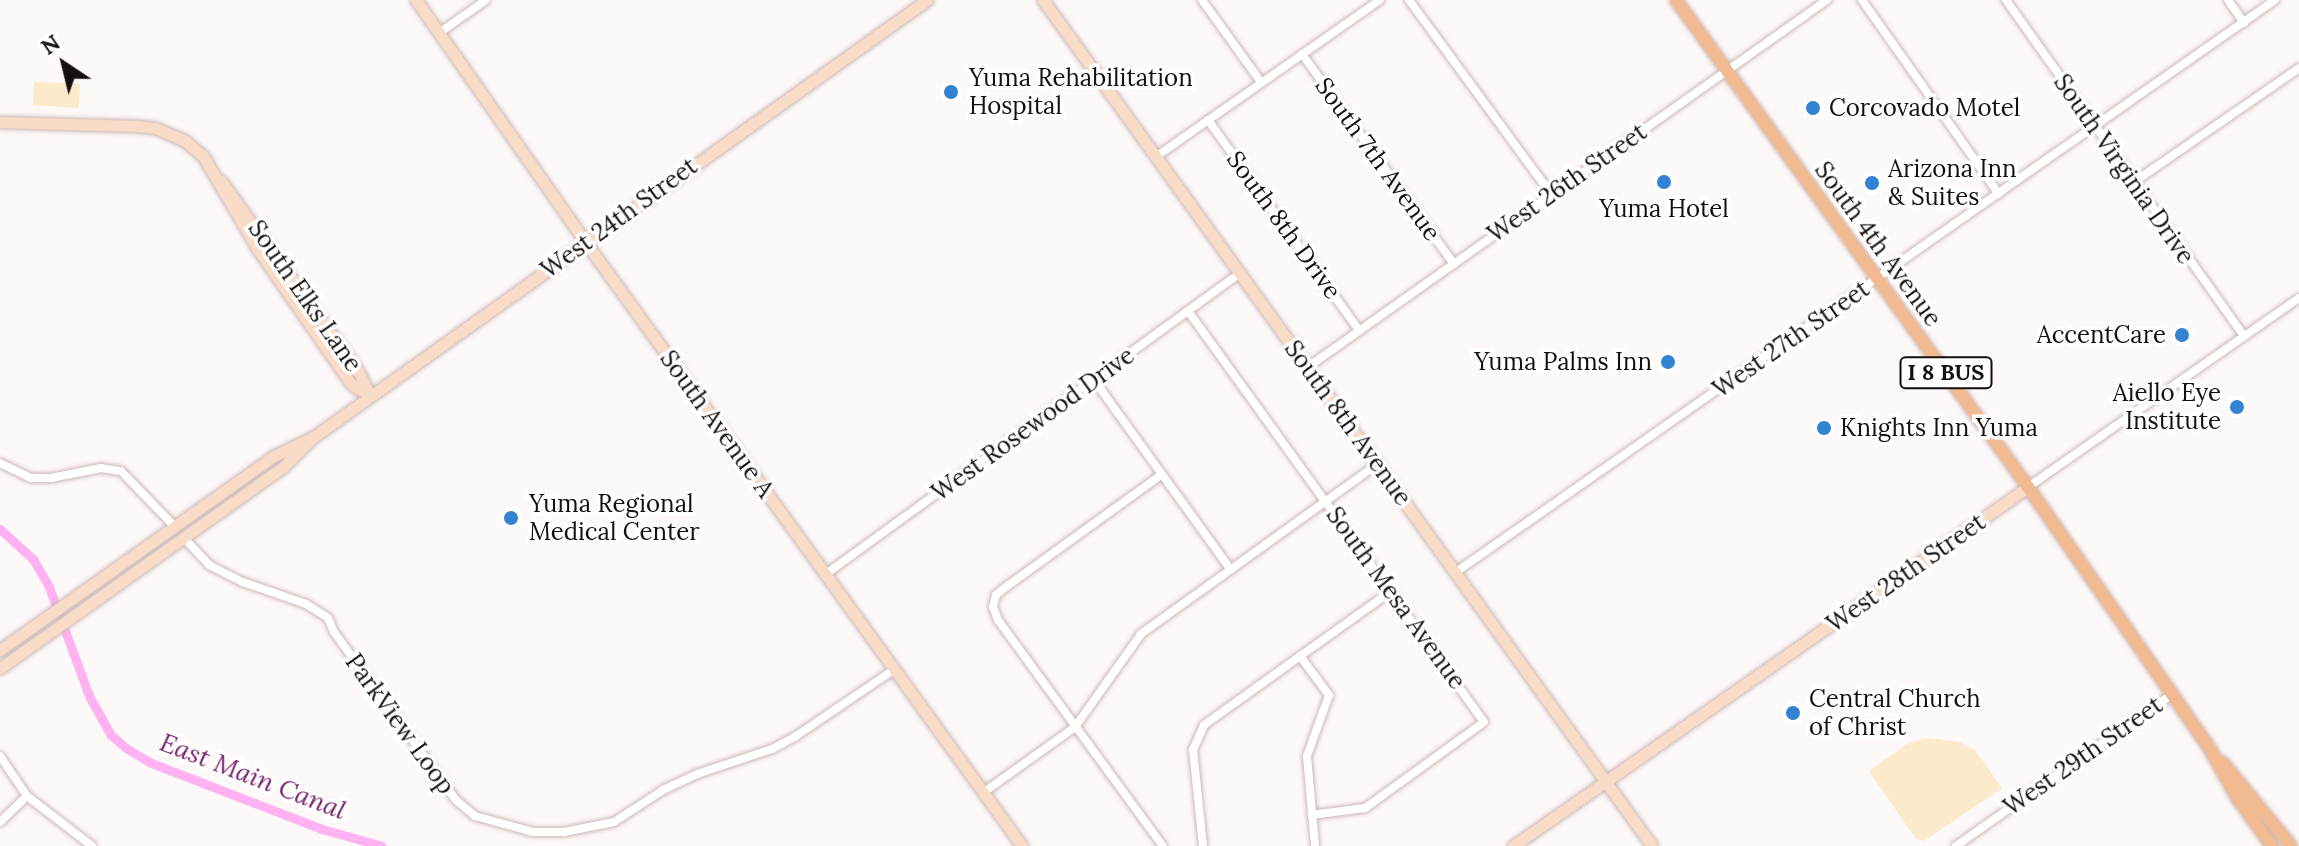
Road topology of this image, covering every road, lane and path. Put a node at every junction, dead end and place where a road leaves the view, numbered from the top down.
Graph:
1 (416, 0) edge
2 (486, 0) edge
3 (927, 0) edge
4 (1043, 0) edge
5 (1202, 0) edge
6 (1360, 0) edge
7 (1380, 0) edge
8 (1409, 0) edge
9 (1676, 0) edge
10 (1827, 0) edge
11 (1862, 0) edge
12 (2006, 0) edge
13 (2228, 0) edge
14 (2275, 0) edge
15 (1367, 9) junction
16 (2244, 23) junction
17 (439, 33) junction
18 (1302, 54) junction
19 (2299, 68) edge
20 (1728, 70) junction
21 (1261, 82) junction
22 (1208, 120) junction
23 (0, 122) edge
24 (2095, 127) junction
25 (1157, 156) junction
26 (2134, 182) junction
27 (1551, 194) junction
28 (1999, 194) junction
29 (586, 243) junction
30 (1454, 264) junction
31 (1240, 273) junction
32 (1876, 280) junction
33 (2299, 298) edge
34 (1188, 311) junction
35 (1359, 330) junction
36 (2244, 336) junction
37 (1308, 367) junction
38 (1094, 380) junction
39 (370, 396) junction
40 (312, 438) junction
41 (0, 463) edge
42 (1378, 464) junction
43 (1161, 475) junction
44 (2028, 487) junction
45 (1326, 501) junction
46 (175, 527) junction
47 (185, 539) junction
48 (1231, 570) junction
49 (1456, 572) junction
50 (826, 574) junction
51 (1390, 592) junction
52 (4, 648) edge
53 (1300, 656) junction
54 (0, 657) edge
55 (0, 668) edge
56 (895, 669) junction
57 (2172, 694) junction
58 (1075, 727) junction
59 (2210, 749) junction
60 (0, 756) edge
61 (1605, 780) junction
62 (984, 792) junction
63 (27, 796) junction
64 (1311, 815) junction
65 (0, 822) edge
66 (92, 846) edge
67 (1022, 846) edge
68 (1163, 846) edge
69 (1203, 846) edge
70 (1315, 846) edge
71 (1513, 846) edge
72 (1652, 846) edge
73 (1956, 846) edge
74 (2272, 846) edge
75 (2291, 846) edge

1 - 17 main road, South Avenue A
2 - 17 street
3 - 29 main road, West 24th Street
4 - 25 main road, South 8th Avenue
5 - 21 street
6 - 15 street
7 - 15 street
8 - 27 street
9 - 20 main road, South 4th Avenue / I 8 BUS
10 - 20 street, West 26th Street
11 - 28 street
12 - 24 street, South Virginia Drive
13 - 16 street
14 - 16 street, West 27th Street
15 - 18 street
16 - 24 street, West 27th Street
17 - 29 main road, South Avenue A
18 - 21 street
18 - 30 street, South 7th Avenue
19 - 26 street
20 - 27 street, West 26th Street
20 - 32 main road, South 4th Avenue / I 8 BUS
21 - 22 street
22 - 25 street
22 - 35 street, South 8th Drive
23 - 39 main road, South Elks Lane
24 - 26 street, South Virginia Drive
24 - 28 street, West 27th Street
25 - 31 main road, South 8th Avenue
26 - 36 street, South Virginia Drive
27 - 30 street, West 26th Street
28 - 32 street, West 27th Street
29 - 39 main road, West 24th Street
29 - 50 main road, South Avenue A
30 - 35 street, West 26th Street
31 - 34 street, West Rosewood Drive
31 - 37 main road, South 8th Avenue
32 - 44 main road, South 4th Avenue / I 8 BUS
32 - 49 street, West 27th Street
33 - 36 street, West 28th Street
34 - 38 street, West Rosewood Drive
34 - 45 street, South Mesa Avenue
35 - 37 street, West 26th Street
36 - 44 street, West 28th Street
37 - 42 main road, South 8th Avenue
38 - 43 street
38 - 50 street, West Rosewood Drive
39 - 40 main road, West 24th Street
40 - 46 main road, West 24th Street
40 - 47 main road, West 24th Street
41 - 46 street
42 - 45 street
42 - 49 main road, South 8th Avenue
43 - 48 street
43 - 58 street
44 - 57 main road, South 4th Avenue / I 8 BUS
44 - 61 main road, West 28th Street
45 - 48 street
45 - 51 street, South Mesa Avenue
46 - 47 main road
46 - 52 main road, West 24th Street
47 - 55 main road, West 24th Street
47 - 56 street, ParkView Loop
48 - 58 street
49 - 61 main road, South 8th Avenue
50 - 56 main road, South Avenue A
51 - 53 street
51 - 64 street, South Mesa Avenue
52 - 54 main road, West 24th Street
53 - 64 street
53 - 69 street
56 - 62 main road, South Avenue A
57 - 59 main road, South 4th Avenue / I 8 BUS
57 - 73 street, West 29th Street
58 - 62 street
58 - 68 street
59 - 74 main road, South 4th Avenue / I 8 BUS
59 - 75 main road, South 4th Avenue / I 8 BUS
60 - 63 street
61 - 71 main road, West 28th Street
61 - 72 main road, South 8th Avenue
62 - 67 main road, South Avenue A
63 - 65 street
63 - 66 street
64 - 70 street

